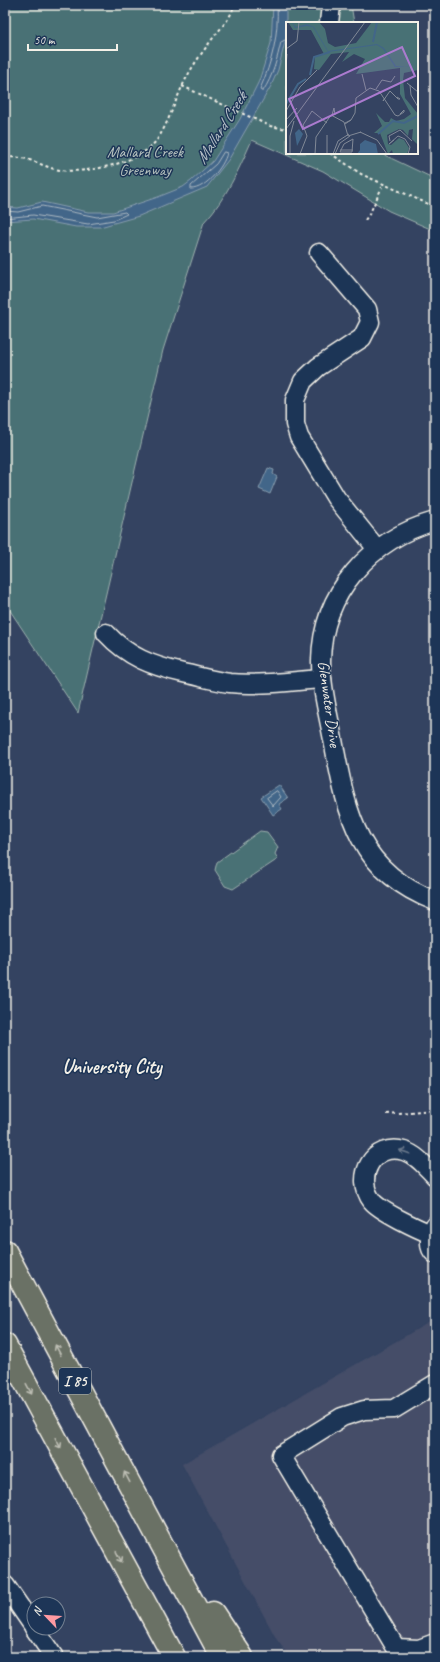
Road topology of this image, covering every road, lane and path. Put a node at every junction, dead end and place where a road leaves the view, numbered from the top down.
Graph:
1 (234, 5) edge
2 (331, 5) edge
3 (329, 22) edge
4 (182, 86) junction
5 (286, 129) edge
6 (331, 154) edge
7 (5, 158) edge
8 (382, 187) dead end
9 (435, 207) edge
10 (365, 220) dead end
11 (319, 253) dead end
12 (435, 521) edge
13 (377, 549) junction
14 (106, 633) dead end
15 (322, 679) junction
16 (435, 900) edge
17 (435, 1110) edge
18 (386, 1114) dead end
19 (435, 1176) edge
20 (433, 1241) edge
21 (5, 1251) edge
22 (5, 1345) edge
23 (435, 1384) edge
24 (145, 1511) junction
25 (5, 1585) edge
26 (26, 1616) edge
27 (152, 1618) junction
28 (40, 1636) edge
29 (435, 1643) edge
30 (54, 1657) edge
31 (169, 1657) edge
32 (174, 1657) edge
33 (222, 1657) edge
34 (242, 1657) edge

1 - 4 path
2 - 3 street
4 - 5 path
4 - 7 path
6 - 9 path
8 - 10 path
11 - 13 street
12 - 13 street, Glenwater Drive
13 - 15 street, Glenwater Drive
14 - 15 street
15 - 16 street, Glenwater Drive
17 - 18 path
19 -> 20 street
24 -> 21 highway, I 85
22 -> 27 highway
23 - 29 street
24 - 33 highway, I 85
24 - 34 highway
25 - 26 street
27 - 31 highway
27 - 32 highway
28 - 30 street

